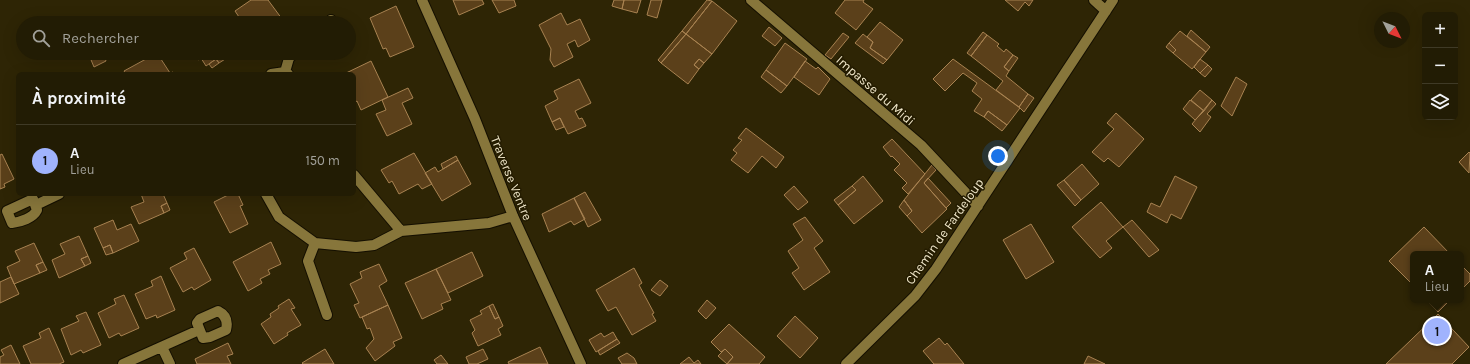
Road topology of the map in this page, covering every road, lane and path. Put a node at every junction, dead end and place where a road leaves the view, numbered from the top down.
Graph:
1 (422, 0) edge
2 (751, 0) edge
3 (1094, 0) edge
4 (1113, 0) edge
5 (1106, 11) junction
6 (289, 60) edge
7 (286, 72) edge
8 (356, 179) edge
9 (55, 196) edge
10 (267, 196) edge
11 (36, 205) junction
12 (978, 206) junction
13 (513, 216) junction
14 (4, 219) edge
15 (401, 230) junction
16 (315, 243) junction
17 (327, 315) dead end
18 (199, 330) dead end
19 (162, 346) junction
20 (123, 364) edge
21 (170, 364) edge
22 (581, 364) edge
23 (846, 364) edge

1 - 13 street, Traverse Ventre
2 - 12 street, Impasse du Midi
3 - 5 street
4 - 5 street, Chemin de Fardeloup
5 - 12 street, Chemin de Fardeloup
6 - 7 street
8 - 15 street
9 - 11 street
10 - 16 street
11 - 14 street
11 - 14 street
12 - 23 street, Chemin de Fardeloup
13 - 15 street
13 - 22 street, Traverse Ventre
15 - 16 street
16 - 17 street
18 - 19 street
19 - 20 street
19 - 21 street

